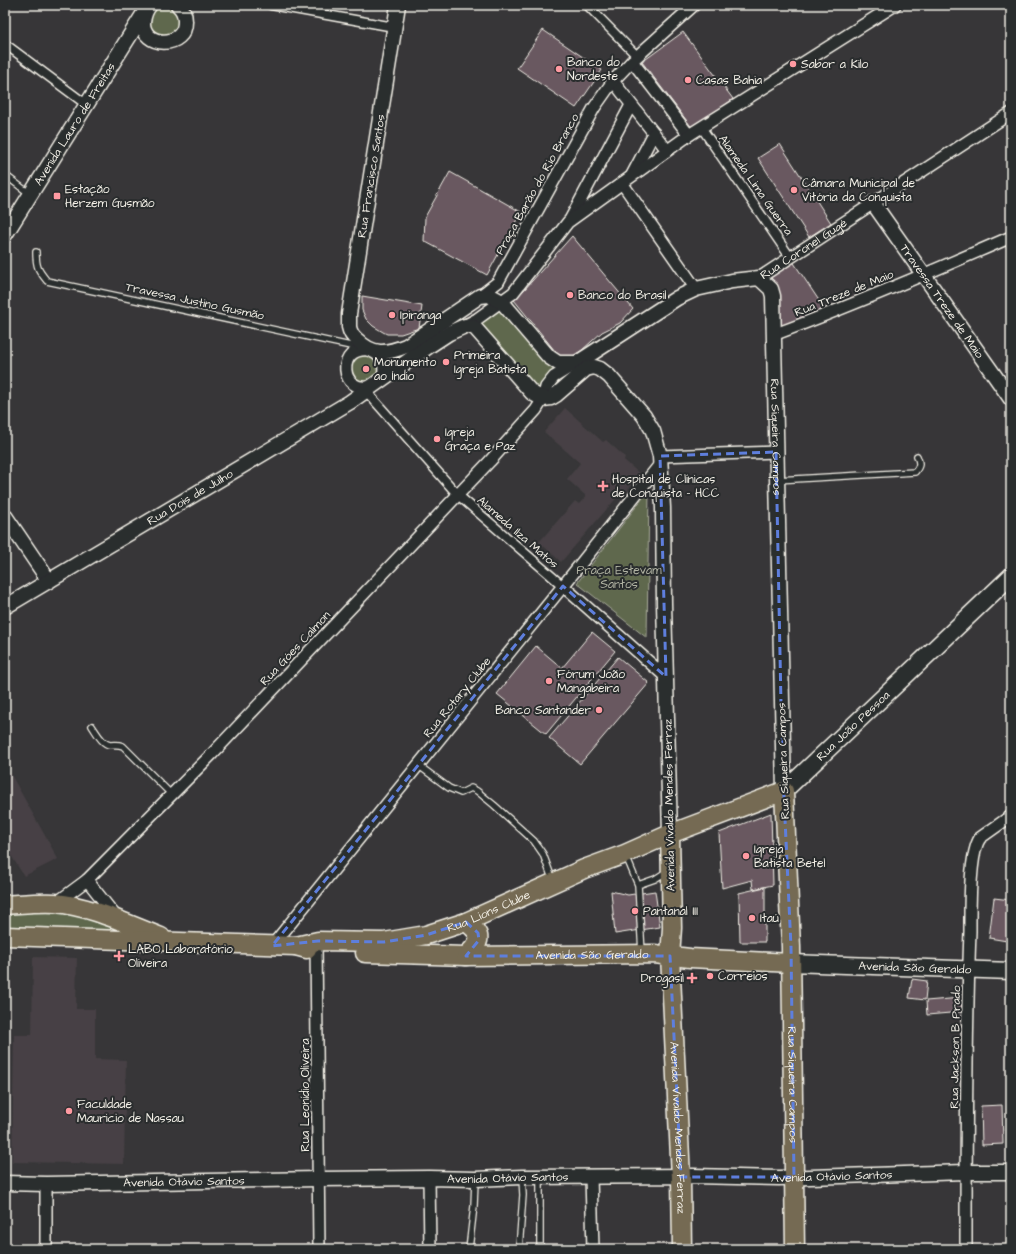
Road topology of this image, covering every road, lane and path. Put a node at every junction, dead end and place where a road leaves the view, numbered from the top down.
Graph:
1 (271, 5) edge
2 (398, 5) edge
3 (587, 5) edge
4 (694, 5) edge
5 (148, 7) edge
6 (888, 7) edge
7 (182, 9) edge
8 (394, 27) junction
9 (5, 44) edge
10 (634, 58) junction
11 (613, 81) junction
12 (87, 105) junction
13 (631, 105) junction
14 (1011, 112) edge
15 (701, 127) junction
16 (654, 133) junction
17 (689, 135) junction
18 (667, 150) junction
19 (5, 175) edge
20 (626, 180) junction
21 (31, 195) junction
22 (873, 203) junction
23 (568, 222) junction
24 (5, 235) edge
25 (1011, 237) edge
26 (36, 252) dead end
27 (790, 257) junction
28 (924, 275) junction
29 (759, 278) junction
30 (696, 289) junction
31 (480, 296) junction
32 (502, 302) junction
33 (468, 327) junction
34 (773, 335) junction
35 (607, 344) junction
36 (368, 349) junction
37 (577, 363) junction
38 (608, 375) junction
39 (373, 386) junction
40 (543, 399) junction
41 (1011, 399) edge
42 (776, 452) junction
43 (917, 456) dead end
44 (660, 459) junction
45 (777, 480) junction
46 (458, 495) junction
47 (5, 516) edge
48 (1011, 576) edge
49 (49, 581) junction
50 (563, 586) junction
51 (5, 607) edge
52 (666, 677) junction
53 (92, 726) dead end
54 (418, 765) junction
55 (784, 791) junction
56 (172, 795) junction
57 (1011, 816) edge
58 (670, 834) junction
59 (625, 854) junction
60 (671, 868) junction
61 (87, 880) junction
62 (554, 882) junction
63 (638, 885) junction
64 (56, 903) junction
65 (5, 905) edge
66 (119, 921) junction
67 (466, 922) junction
68 (5, 936) edge
69 (119, 940) junction
70 (173, 942) junction
71 (272, 946) junction
72 (316, 947) junction
73 (642, 955) junction
74 (466, 956) junction
75 (670, 956) junction
76 (791, 963) junction
77 (968, 969) junction
78 (1011, 971) edge
79 (966, 1172) junction
80 (1011, 1172) edge
81 (522, 1177) junction
82 (540, 1177) junction
83 (591, 1177) junction
84 (681, 1177) junction
85 (429, 1178) junction
86 (794, 1178) junction
87 (318, 1179) junction
88 (475, 1179) junction
89 (5, 1183) edge
90 (46, 1184) junction
91 (46, 1249) edge
92 (319, 1249) edge
93 (430, 1249) edge
94 (469, 1249) edge
95 (519, 1249) edge
96 (540, 1249) edge
97 (593, 1249) edge
98 (682, 1249) edge
99 (795, 1249) edge
100 (966, 1249) edge

1 - 8 street
2 - 8 street, Rua Francisco Santos
3 - 10 street
4 - 10 street, Praça Barão do Rio Branco
5 - 7 street
5 - 12 street, Avenida Lauro de Freitas
6 - 15 street
8 - 36 street, Rua Francisco Santos
9 - 12 street
10 - 11 street, Praça Barão do Rio Branco
10 - 17 street
11 - 13 street
11 - 31 street, Praça Barão do Rio Branco
12 - 21 street, Avenida Lauro de Freitas
13 - 16 street
13 - 23 street
14 - 22 street, Rua Coronel Gugé
15 - 17 street
15 - 27 street, Alameda Lima Guerra
16 - 18 street
16 - 20 street
17 - 18 street
18 - 20 street
19 - 21 lane
20 - 23 street
20 - 30 street
21 - 24 street, Avenida Lauro de Freitas
22 - 27 street, Rua Coronel Gugé
22 - 28 street, Travessa Treze de Maio
23 - 32 street
25 - 28 street, Rua Treze de Maio
26 - 36 lane, Travessa Justino Gusmão
27 - 29 street, Rua Coronel Gugé
28 - 34 street, Rua Treze de Maio
28 - 41 street, Travessa Treze de Maio
29 - 30 street, Rua Coronel Gugé
29 - 34 street, Rua Siqueira Campos
30 - 35 street, Rua Coronel Gugé
31 - 32 street
31 - 36 street
32 - 33 street
32 - 37 street
33 - 39 street, Rua Dois de Julho
33 - 40 street
34 - 42 street, Rua Siqueira Campos
35 - 37 street, Rua Coronel Gugé
35 - 38 street
36 - 39 street
36 - 39 street
37 - 40 street, Rua Góes Calmon
38 - 40 street
38 - 44 street, Avenida Vivaldo Mendes Ferraz
39 - 46 street, Alameda Ilza Matos
39 - 49 street, Rua Dois de Julho
40 - 46 street, Rua Góes Calmon
42 - 44 street
42 - 45 street, Rua Siqueira Campos
43 - 45 lane
44 - 50 street, Rua Rotary Clube
44 - 52 street, Avenida Vivaldo Mendes Ferraz
45 - 55 street, Rua Siqueira Campos
46 - 50 street, Alameda Ilza Matos
46 - 56 street, Rua Góes Calmon
47 - 49 street
48 - 55 main road, Rua João Pessoa
49 - 51 street, Rua Dois de Julho
50 - 52 street
50 - 54 street, Rua Rotary Clube
52 - 58 street, Avenida Vivaldo Mendes Ferraz
53 - 56 lane
54 - 62 lane
54 - 71 street, Rua Rotary Clube
55 - 58 main road, Rua João Pessoa
55 - 76 main road, Rua Siqueira Campos
56 - 61 street, Rua Góes Calmon
57 - 77 street, Rua Jackson B Prado
58 - 59 main road, Rua Lions Clube
58 - 60 main road, Avenida Vivaldo Mendes Ferraz
59 - 62 main road, Rua Lions Clube
59 - 63 lane
60 - 63 lane
60 - 75 main road, Avenida Vivaldo Mendes Ferraz
61 - 64 street, Rua Góes Calmon
61 - 66 street
62 - 67 main road, Rua Lions Clube
63 - 73 lane
64 - 65 main road, Avenida São Geraldo
64 - 66 main road, Avenida São Geraldo
66 - 69 street
66 - 70 main road, Avenida São Geraldo
67 - 72 main road, Rua Lions Clube
67 - 74 main road
68 - 69 main road, Avenida São Geraldo
69 - 70 main road, Avenida São Geraldo
70 - 71 main road, Avenida São Geraldo
71 - 72 main road, Avenida São Geraldo
72 - 74 main road, Avenida São Geraldo
72 - 87 street, Rua Leonídio Oliveira
73 - 74 main road, Avenida São Geraldo
73 - 75 main road, Avenida São Geraldo
75 - 76 main road, Avenida São Geraldo
75 - 84 main road, Avenida Vivaldo Mendes Ferraz
76 - 77 main road, Avenida São Geraldo
76 - 86 main road, Rua Siqueira Campos
77 - 78 main road, Avenida São Geraldo
77 - 79 street, Rua Jackson B Prado
79 - 80 street, Avenida Otávio Santos
79 - 86 street, Avenida Otávio Santos
79 - 100 street, Rua Jackson B Prado
81 - 82 street, Avenida Otávio Santos
81 - 88 street, Avenida Otávio Santos
81 - 95 lane
82 - 83 street, Avenida Otávio Santos
82 - 96 lane
83 - 84 street, Avenida Otávio Santos
83 - 97 street
84 - 86 street, Avenida Otávio Santos
84 - 98 main road, Avenida Vivaldo Mendes Ferraz
85 - 87 street, Avenida Otávio Santos
85 - 88 street, Avenida Otávio Santos
85 - 93 street
86 - 99 main road, Rua Siqueira Campos
87 - 90 street, Avenida Otávio Santos
87 - 92 street, Rua Leonídio Oliveira
88 - 94 lane
89 - 90 street, Avenida Otávio Santos
90 - 91 street

